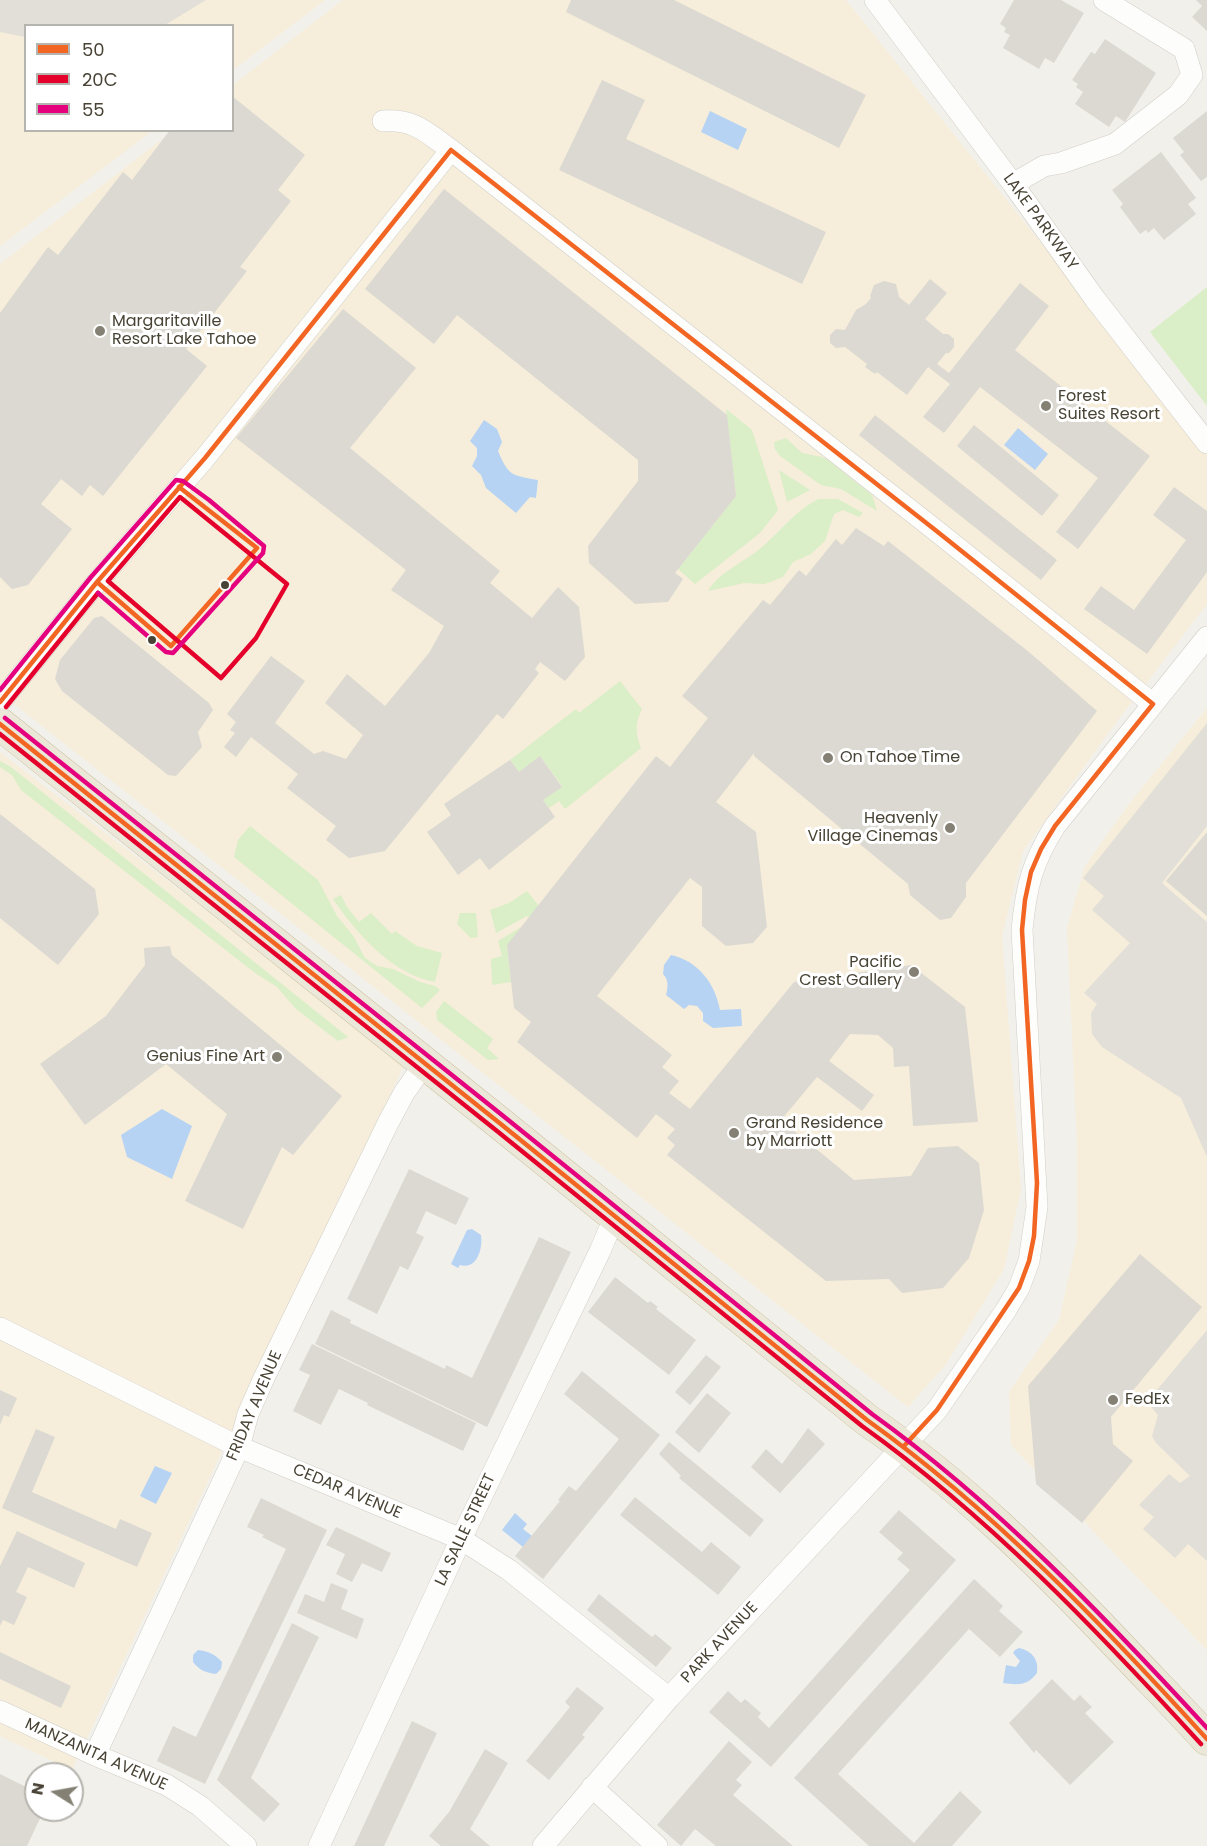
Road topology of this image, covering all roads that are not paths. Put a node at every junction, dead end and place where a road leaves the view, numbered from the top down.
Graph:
1 (874, 0) edge
2 (1104, 0) edge
3 (383, 121) dead end
4 (451, 150) junction
5 (1013, 184) junction
6 (1207, 443) edge
7 (1207, 637) edge
8 (0, 702) edge
9 (1153, 704) junction
10 (0, 724) edge
11 (425, 1063) junction
12 (615, 1216) junction
13 (0, 1328) edge
14 (904, 1446) junction
15 (239, 1447) junction
16 (461, 1539) junction
17 (669, 1698) junction
18 (0, 1711) edge
19 (1207, 1739) edge
20 (95, 1755) junction
21 (592, 1787) junction
22 (246, 1846) edge
23 (319, 1846) edge
24 (543, 1846) edge
25 (657, 1846) edge

1 - 5 street, LAKE PARKWAY
2 - 5 street
3 - 4 street
4 - 8 street
4 - 9 street
5 - 6 street, LAKE PARKWAY
7 - 9 street, PARK AVENUE
9 - 14 street, PARK AVENUE
10 - 11 highway
11 - 12 highway
11 - 15 street, FRIDAY AVENUE
12 - 14 highway
12 - 16 street, LA SALLE STREET
13 - 15 street, CEDAR AVENUE
14 - 17 street, PARK AVENUE
14 - 19 highway
15 - 16 street, CEDAR AVENUE
15 - 20 street, FRIDAY AVENUE
16 - 17 street, CEDAR AVENUE
16 - 23 street, LA SALLE STREET
17 - 21 street, PARK AVENUE
18 - 20 street, MANZANITA AVENUE
20 - 22 street, MANZANITA AVENUE
21 - 24 street, PARK AVENUE
21 - 25 street

